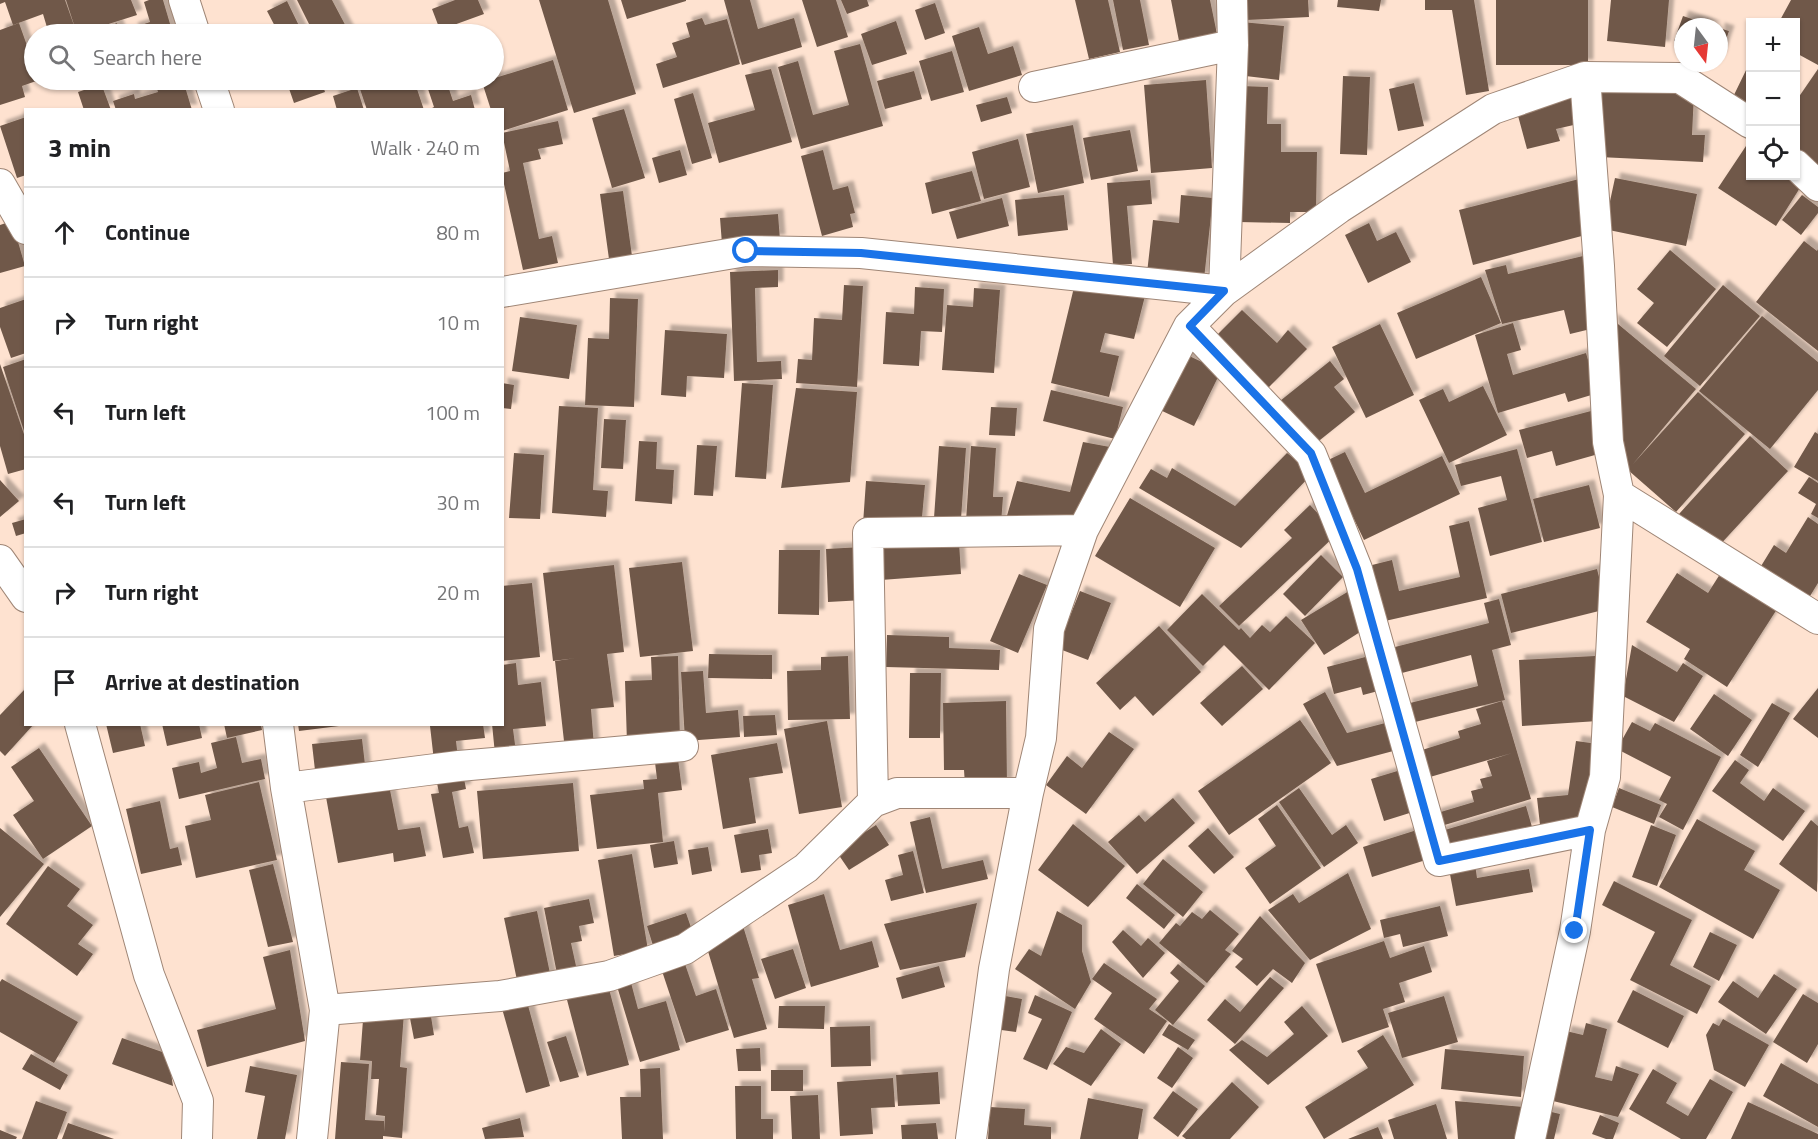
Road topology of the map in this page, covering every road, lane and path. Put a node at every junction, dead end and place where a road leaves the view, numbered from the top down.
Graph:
1 (184, 0) edge
2 (1232, 0) edge
3 (192, 24) edge
4 (1233, 45) junction
5 (1585, 77) junction
6 (1034, 87) dead end
7 (212, 90) edge
8 (218, 108) edge
9 (1746, 120) edge
10 (1800, 169) edge
11 (0, 184) edge
12 (1818, 186) edge
13 (24, 226) edge
14 (1224, 291) junction
15 (504, 292) edge
16 (1190, 326) junction
17 (1619, 495) junction
18 (1083, 530) junction
19 (0, 560) edge
20 (24, 594) edge
21 (1818, 619) edge
22 (81, 726) edge
23 (278, 726) edge
24 (683, 746) dead end
25 (286, 788) junction
26 (1028, 793) junction
27 (873, 802) junction
28 (1590, 830) junction
29 (325, 1010) junction
30 (197, 1139) edge
31 (312, 1139) edge
32 (971, 1139) edge
33 (1530, 1139) edge

1 - 3 street
2 - 4 street
4 - 6 street
4 - 14 street
5 - 9 street
5 - 14 street
5 - 17 street
7 - 8 street
10 - 12 street
11 - 13 street
14 - 15 street
14 - 16 street
16 - 18 street
16 - 28 street
17 - 21 street
17 - 28 street
18 - 26 street
18 - 27 street
19 - 20 street
22 - 30 street
23 - 25 street
24 - 25 street
25 - 29 street
26 - 27 street
26 - 32 street
27 - 29 street
28 - 33 street
29 - 31 street

